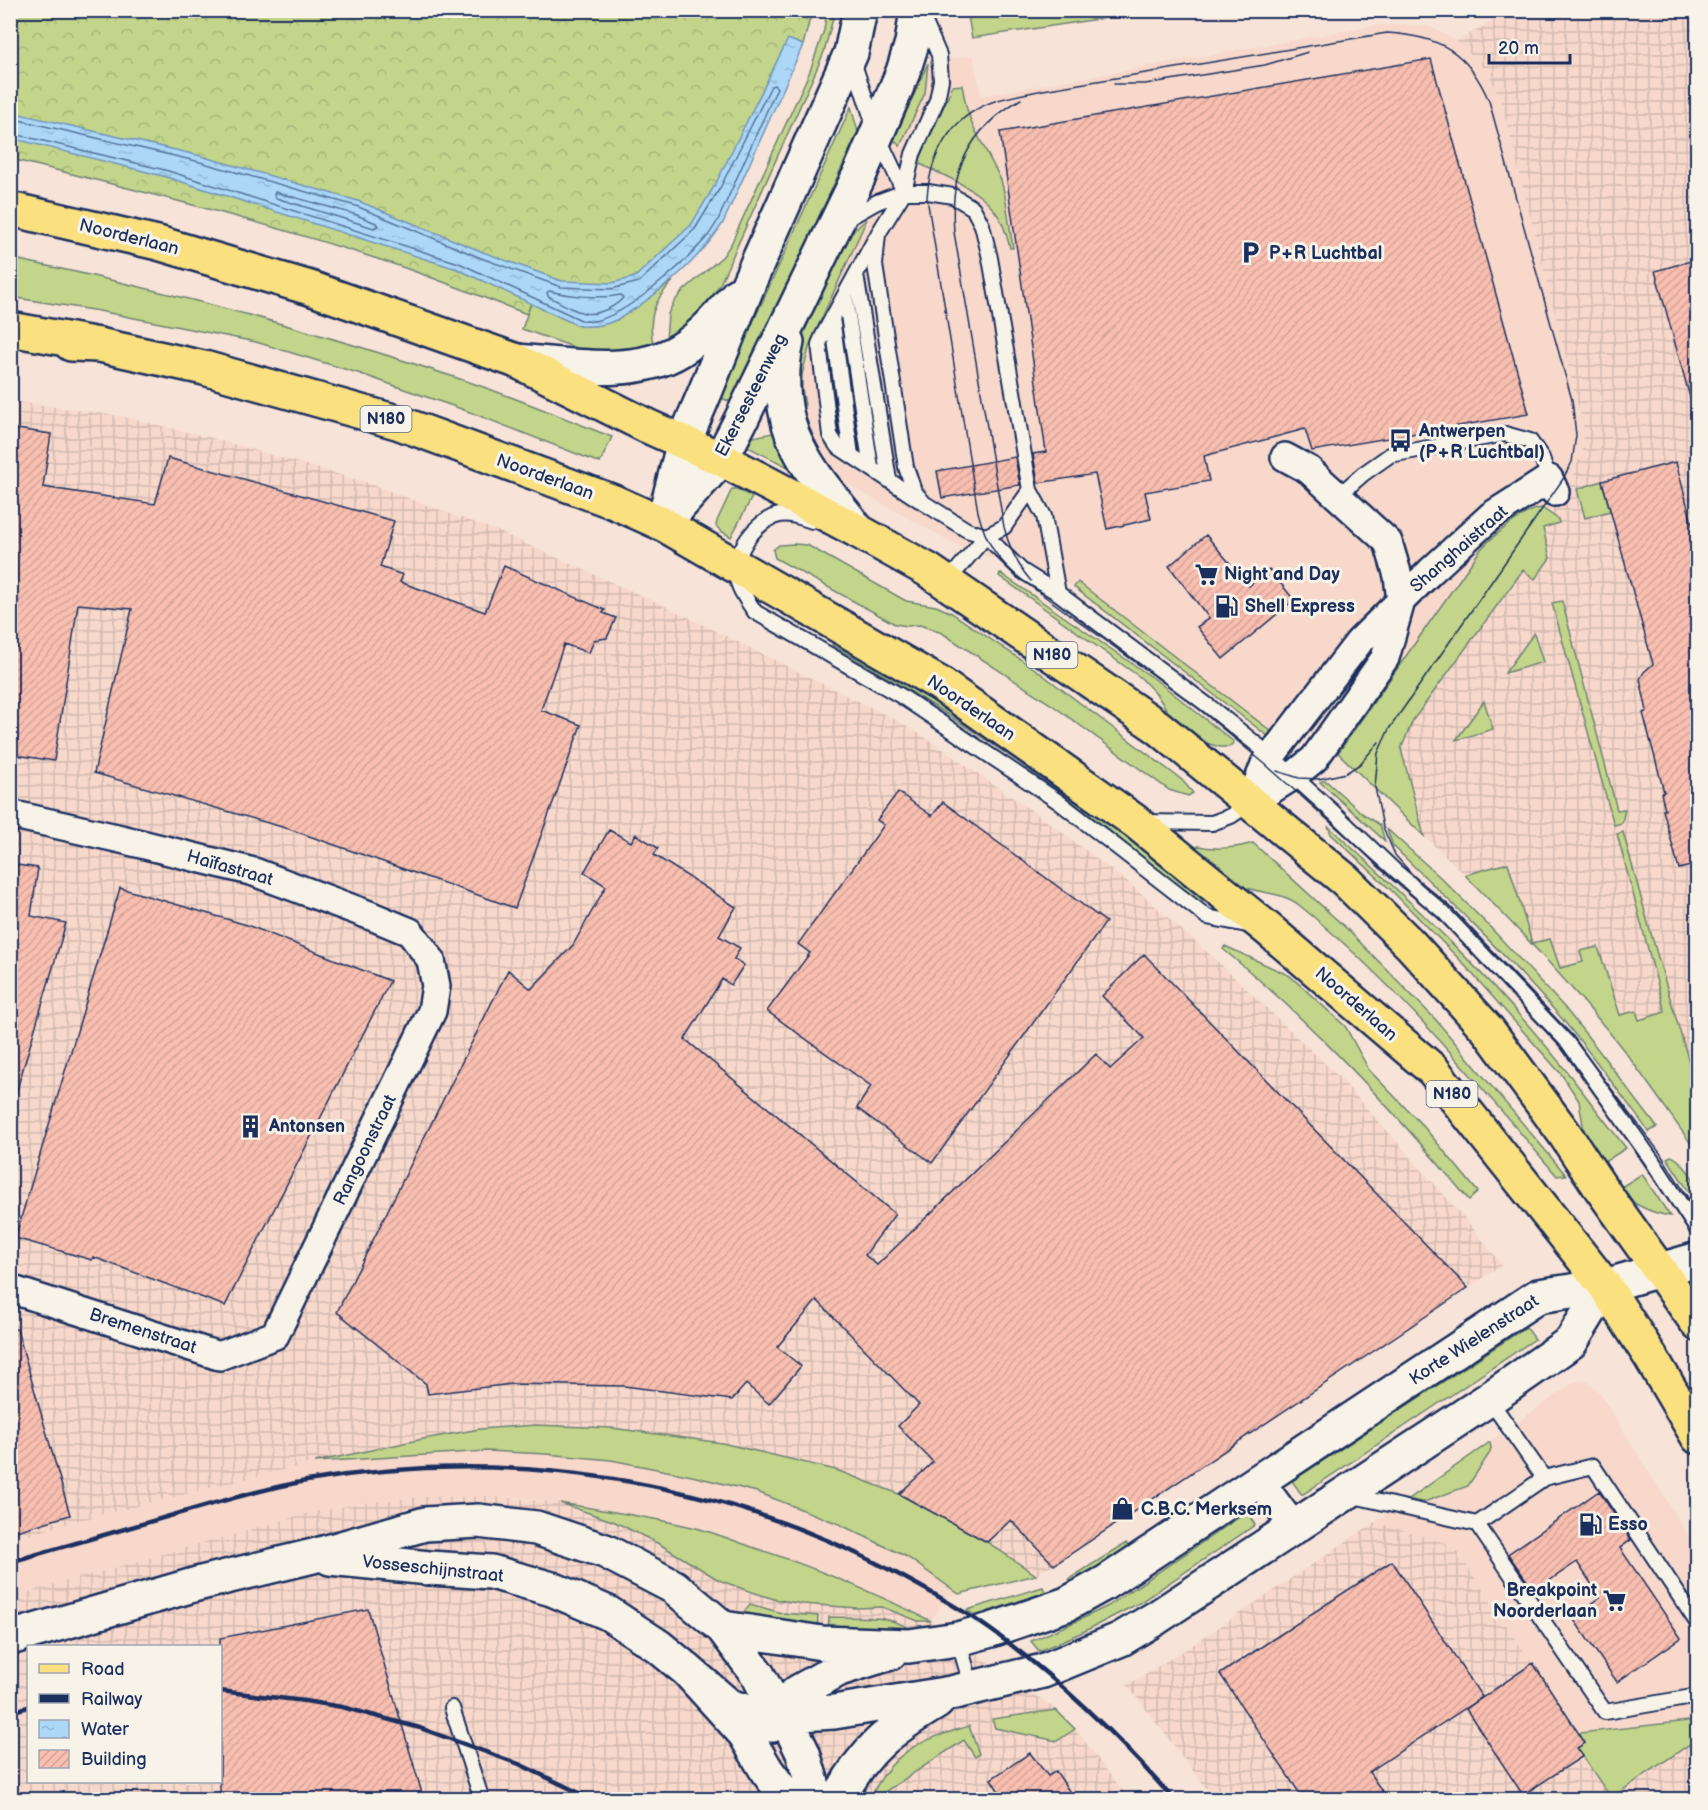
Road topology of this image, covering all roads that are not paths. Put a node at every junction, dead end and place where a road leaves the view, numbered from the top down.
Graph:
1 (860, 10) edge
2 (919, 10) edge
3 (851, 53) junction
4 (877, 134) junction
5 (904, 192) junction
6 (10, 209) edge
7 (834, 227) junction
8 (878, 234) junction
9 (856, 274) junction
10 (750, 280) junction
11 (845, 295) junction
12 (796, 307) junction
13 (10, 329) edge
14 (10, 340) edge
15 (99, 345) junction
16 (518, 361) junction
17 (684, 442) junction
18 (1285, 457) dead end
19 (721, 459) junction
20 (871, 468) junction
21 (889, 480) junction
22 (1552, 485) joint
23 (1030, 490) junction
24 (1338, 496) junction
25 (924, 503) junction
26 (663, 524) junction
27 (858, 531) junction
28 (986, 536) junction
29 (735, 564) junction
30 (946, 583) junction
31 (1058, 593) junction
32 (1401, 601) junction
33 (1271, 756) junction
34 (1293, 777) junction
35 (1250, 803) junction
36 (10, 814) edge
37 (1136, 822) junction
38 (1269, 930) junction
39 (432, 960) joint
40 (1698, 1230) edge
41 (1698, 1259) edge
42 (1659, 1270) junction
43 (1605, 1286) junction
44 (10, 1289) edge
45 (1698, 1324) edge
46 (275, 1335) joint
47 (1489, 1400) junction
48 (1698, 1437) edge
49 (1544, 1478) junction
50 (1260, 1481) junction
51 (1344, 1494) junction
52 (1477, 1524) junction
53 (1294, 1527) junction
54 (314, 1556) junction
55 (1698, 1624) edge
56 (723, 1628) junction
57 (10, 1638) edge
58 (958, 1640) junction
59 (909, 1646) junction
60 (687, 1670) junction
61 (962, 1690) junction
62 (1698, 1696) edge
63 (452, 1708) dead end
64 (778, 1713) junction
65 (767, 1771) junction
66 (482, 1800) edge
67 (789, 1800) edge
68 (816, 1800) edge
69 (838, 1800) edge

1 - 3 street
2 - 4 street, Ekersesteenweg
2 - 5 lane
3 - 4 lane
3 - 10 street
4 - 5 lane
4 - 7 street, Ekersesteenweg
5 - 7 lane
5 - 8 lane
5 - 23 lane
6 - 16 main road, Noorderlaan / N180
7 - 12 street, Ekersesteenweg
8 - 9 lane
8 - 25 lane
9 - 11 lane
9 - 21 lane
10 - 16 street
10 - 17 street
11 - 20 lane
11 - 20 lane
12 - 19 street, Ekersesteenweg
12 - 27 street
13 - 15 main road
14 - 15 main road, Noorderlaan / N180
15 - 26 main road, Noorderlaan / N180
16 - 17 main road, Noorderlaan / N180
17 - 19 main road, Noorderlaan / N180
17 - 26 street
18 - 24 street
19 - 26 street, Ekersesteenweg
19 - 27 main road, Noorderlaan / N180
20 - 21 lane
21 - 25 lane
22 - 24 lane
22 - 32 street, Shanghaistraat
23 - 28 lane
23 - 31 lane
24 - 32 street
25 - 28 lane
26 - 29 main road, Noorderlaan / N180
27 - 29 lane
27 - 30 main road, Noorderlaan / N180
28 - 30 lane
28 - 31 lane
29 - 37 main road, Noorderlaan / N180
29 - 38 lane
30 - 35 main road, Noorderlaan / N180
31 - 33 lane
32 - 33 street, Shanghaistraat
32 - 34 street
33 - 34 lane
33 - 35 street, Shanghaistraat
34 - 35 street
34 - 40 lane
35 - 37 lane
35 - 42 main road, Noorderlaan / N180
36 - 39 street, Haïfastraat
37 - 38 main road, Noorderlaan / N180
38 - 43 main road, Noorderlaan / N180
39 - 46 street, Rangoonstraat
41 - 42 street, Korte Wielenstraat
42 - 43 street, Korte Wielenstraat
42 - 45 main road, Noorderlaan / N180
43 - 47 street
43 - 48 main road, Noorderlaan / N180
43 - 50 street, Korte Wielenstraat
44 - 46 street, Bremenstraat
47 - 49 lane
47 - 51 street
49 - 52 lane
49 - 55 lane
50 - 53 street
50 - 58 street, Korte Wielenstraat
51 - 52 lane
51 - 53 street
52 - 62 lane
53 - 61 street
54 - 56 street, Vosseschijnstraat
54 - 57 street, Vosseschijnstraat
54 - 60 street, Vosseschijnstraat
56 - 59 street, Korte Wielenstraat
56 - 64 street, Vosseschijnstraat
58 - 59 street, Korte Wielenstraat
58 - 61 lane
59 - 64 street, Korte Wielenstraat
60 - 64 street
60 - 65 street, Vosseschijnstraat
61 - 64 street
61 - 69 street
63 - 66 lane
64 - 65 street, Korte Wielenstraat
64 - 68 street, Vosseschijnstraat
65 - 67 street, Vosseschijnstraat

